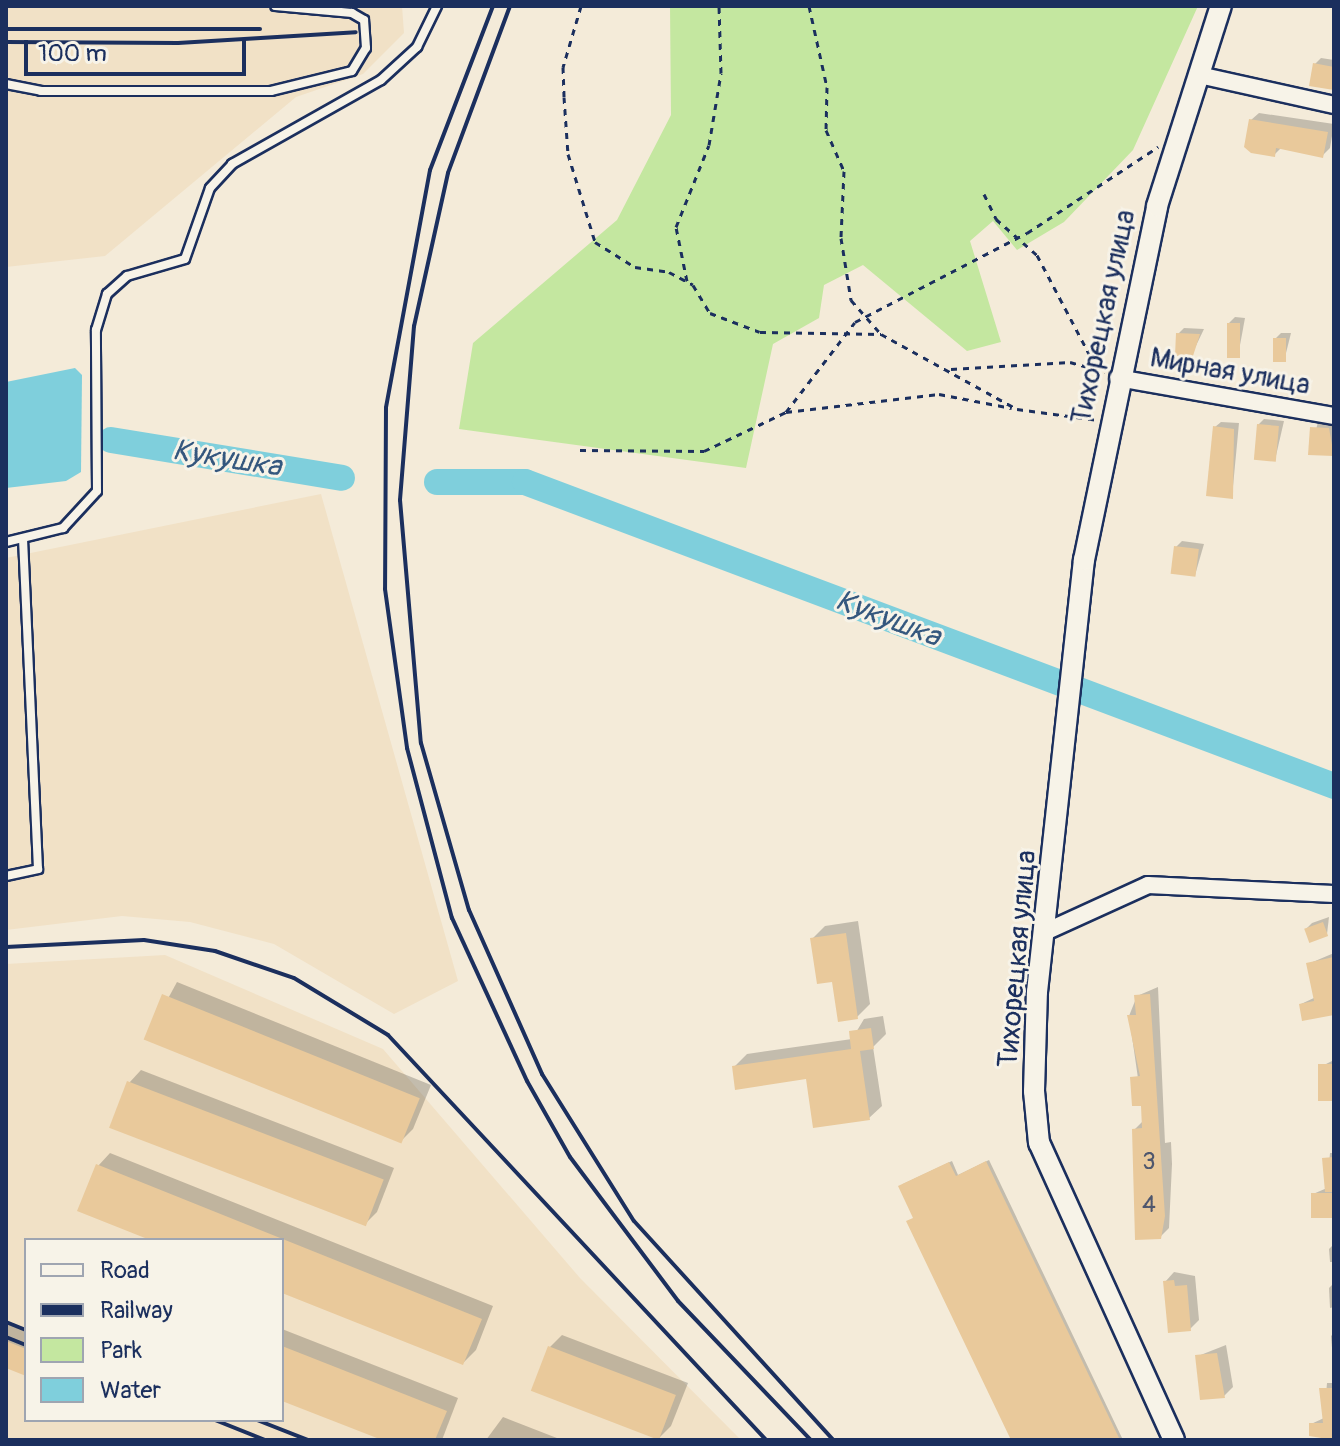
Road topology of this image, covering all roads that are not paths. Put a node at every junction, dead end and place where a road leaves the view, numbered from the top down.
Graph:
1 (275, 6) edge
2 (437, 6) edge
3 (1221, 6) edge
4 (1199, 75) junction
5 (6, 84) edge
6 (1334, 105) edge
7 (1118, 378) junction
8 (1334, 416) edge
9 (23, 538) junction
10 (6, 542) edge
11 (6, 876) edge
12 (1334, 894) edge
13 (1045, 932) junction
14 (1174, 1440) edge

1 - 5 lane
2 - 9 lane
3 - 4 street, Тихорецкая улица
4 - 6 street
4 - 7 street, Тихорецкая улица
7 - 8 street, Мирная улица
7 - 13 street, Тихорецкая улица
9 - 10 lane
9 - 11 lane
12 - 13 street
13 - 14 street, Тихорецкая улица

